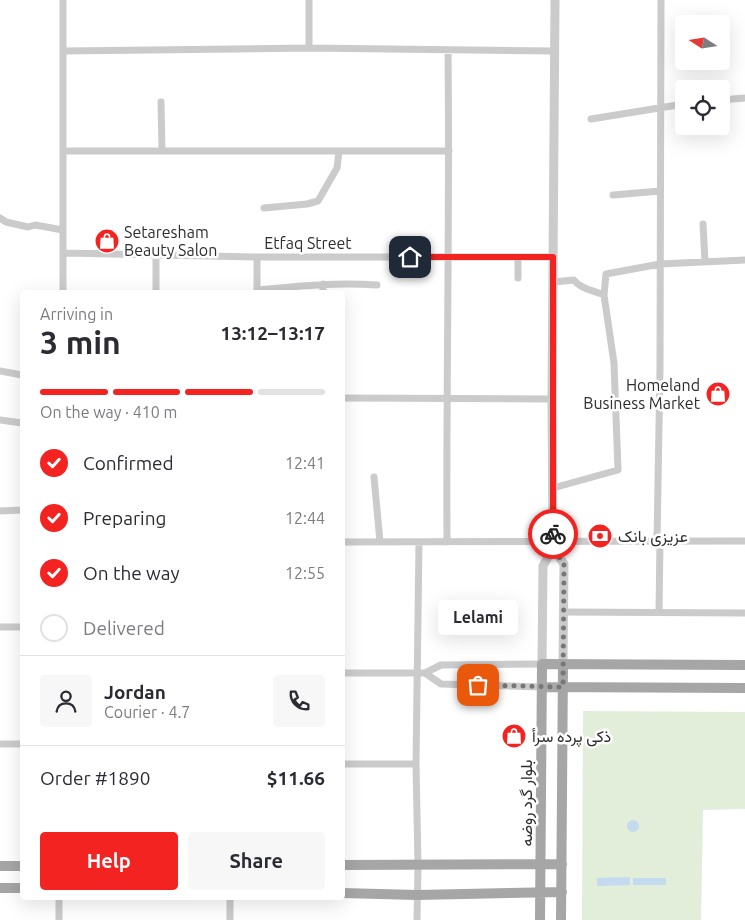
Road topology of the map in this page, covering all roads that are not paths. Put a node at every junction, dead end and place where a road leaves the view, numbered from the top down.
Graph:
1 (63, 0) edge
2 (309, 0) edge
3 (555, 0) edge
4 (661, 0) edge
5 (309, 48) junction
6 (448, 50) junction
7 (63, 51) junction
8 (554, 51) junction
9 (745, 98) edge
10 (730, 99) edge
11 (161, 102) dead end
12 (675, 105) edge
13 (660, 107) junction
14 (591, 119) dead end
15 (63, 151) junction
16 (162, 151) junction
17 (339, 151) junction
18 (450, 151) junction
19 (660, 191) junction
20 (613, 195) dead end
21 (264, 208) dead end
22 (0, 218) edge
23 (703, 224) dead end
24 (63, 230) junction
25 (64, 253) junction
26 (156, 255) junction
27 (257, 257) junction
28 (448, 257) junction
29 (518, 257) junction
30 (553, 257) junction
31 (745, 260) edge
32 (705, 262) junction
33 (660, 264) junction
34 (518, 278) dead end
35 (553, 282) junction
36 (323, 284) junction
37 (378, 285) dead end
38 (63, 290) edge
39 (156, 290) edge
40 (257, 290) edge
41 (264, 290) edge
42 (323, 290) edge
43 (604, 294) junction
44 (0, 371) edge
45 (20, 375) edge
46 (345, 398) edge
47 (446, 398) junction
48 (552, 399) junction
49 (0, 420) edge
50 (20, 424) edge
51 (374, 477) dead end
52 (553, 488) junction
53 (20, 510) edge
54 (0, 511) edge
55 (659, 541) junction
56 (745, 541) edge
57 (345, 542) edge
58 (380, 542) junction
59 (447, 542) junction
60 (419, 543) junction
61 (553, 545) junction
62 (564, 612) junction
63 (659, 612) junction
64 (745, 613) edge
65 (0, 627) edge
66 (20, 627) edge
67 (542, 664) junction
68 (563, 664) junction
69 (745, 665) edge
70 (345, 673) edge
71 (422, 673) junction
72 (542, 687) junction
73 (563, 687) junction
74 (745, 688) edge
75 (0, 744) edge
76 (20, 744) edge
77 (345, 764) edge
78 (416, 764) junction
79 (540, 864) junction
80 (562, 864) junction
81 (345, 865) edge
82 (418, 865) junction
83 (0, 866) edge
84 (20, 866) edge
85 (0, 888) edge
86 (20, 888) edge
87 (562, 892) junction
88 (345, 893) edge
89 (540, 893) junction
90 (418, 895) junction
91 (59, 900) edge
92 (230, 900) edge
93 (59, 920) edge
94 (230, 920) edge
95 (417, 920) edge
96 (540, 920) edge
97 (562, 920) edge

1 - 7 street
2 - 5 street
3 - 8 street
4 - 13 street
5 - 6 street
5 - 7 street
6 - 8 street
6 - 18 street
7 - 15 street
8 - 30 street
9 - 10 street
11 - 16 street
12 - 13 street
13 - 14 street
13 - 19 street
15 - 16 street
15 - 24 street
16 - 17 street
17 - 18 street
17 - 21 street
18 - 28 street
19 - 20 street
19 - 33 street
22 - 24 street
23 - 32 street
24 - 25 street
25 - 26 street, Etfaq Street
25 - 38 street
26 - 27 street, Etfaq Street
26 - 39 street
27 - 28 street, Etfaq Street
27 - 40 street
28 - 29 street, Etfaq Street
28 - 47 street
29 - 30 street, Etfaq Street
29 - 34 street
30 - 35 street
31 - 32 street
32 - 33 street
33 - 43 street
33 - 55 street
35 - 43 street
35 - 48 street
36 - 37 street
36 - 41 street
36 - 42 street
43 - 52 street
44 - 45 street
46 - 47 street
47 - 48 street
47 - 59 street
48 - 52 street
49 - 50 street
51 - 58 street
52 - 61 street
53 - 54 street
55 - 56 street
55 - 61 street
55 - 63 street
57 - 58 street
58 - 60 street
59 - 60 street
59 - 61 street
60 - 71 street
61 - 62 street
61 - 67 street
62 - 63 street
62 - 68 street
63 - 64 street
65 - 66 street
67 - 68 main road
67 - 71 street
67 - 72 main road, بلوار گرد روضه
68 - 69 main road
68 - 73 main road
70 - 71 street
71 - 72 street
71 - 78 street
72 - 73 main road
72 - 79 main road, بلوار گرد روضه
73 - 74 main road
73 - 80 main road
75 - 76 street
77 - 78 street
78 - 82 street
79 - 80 main road
79 - 82 main road
79 - 89 main road, بلوار گرد روضه
80 - 87 main road
81 - 82 main road
82 - 90 street
83 - 84 main road
85 - 86 main road
87 - 89 main road
87 - 97 main road
88 - 90 main road
89 - 90 main road
89 - 96 main road, بلوار گرد روضه
90 - 95 street
91 - 93 street
92 - 94 street

